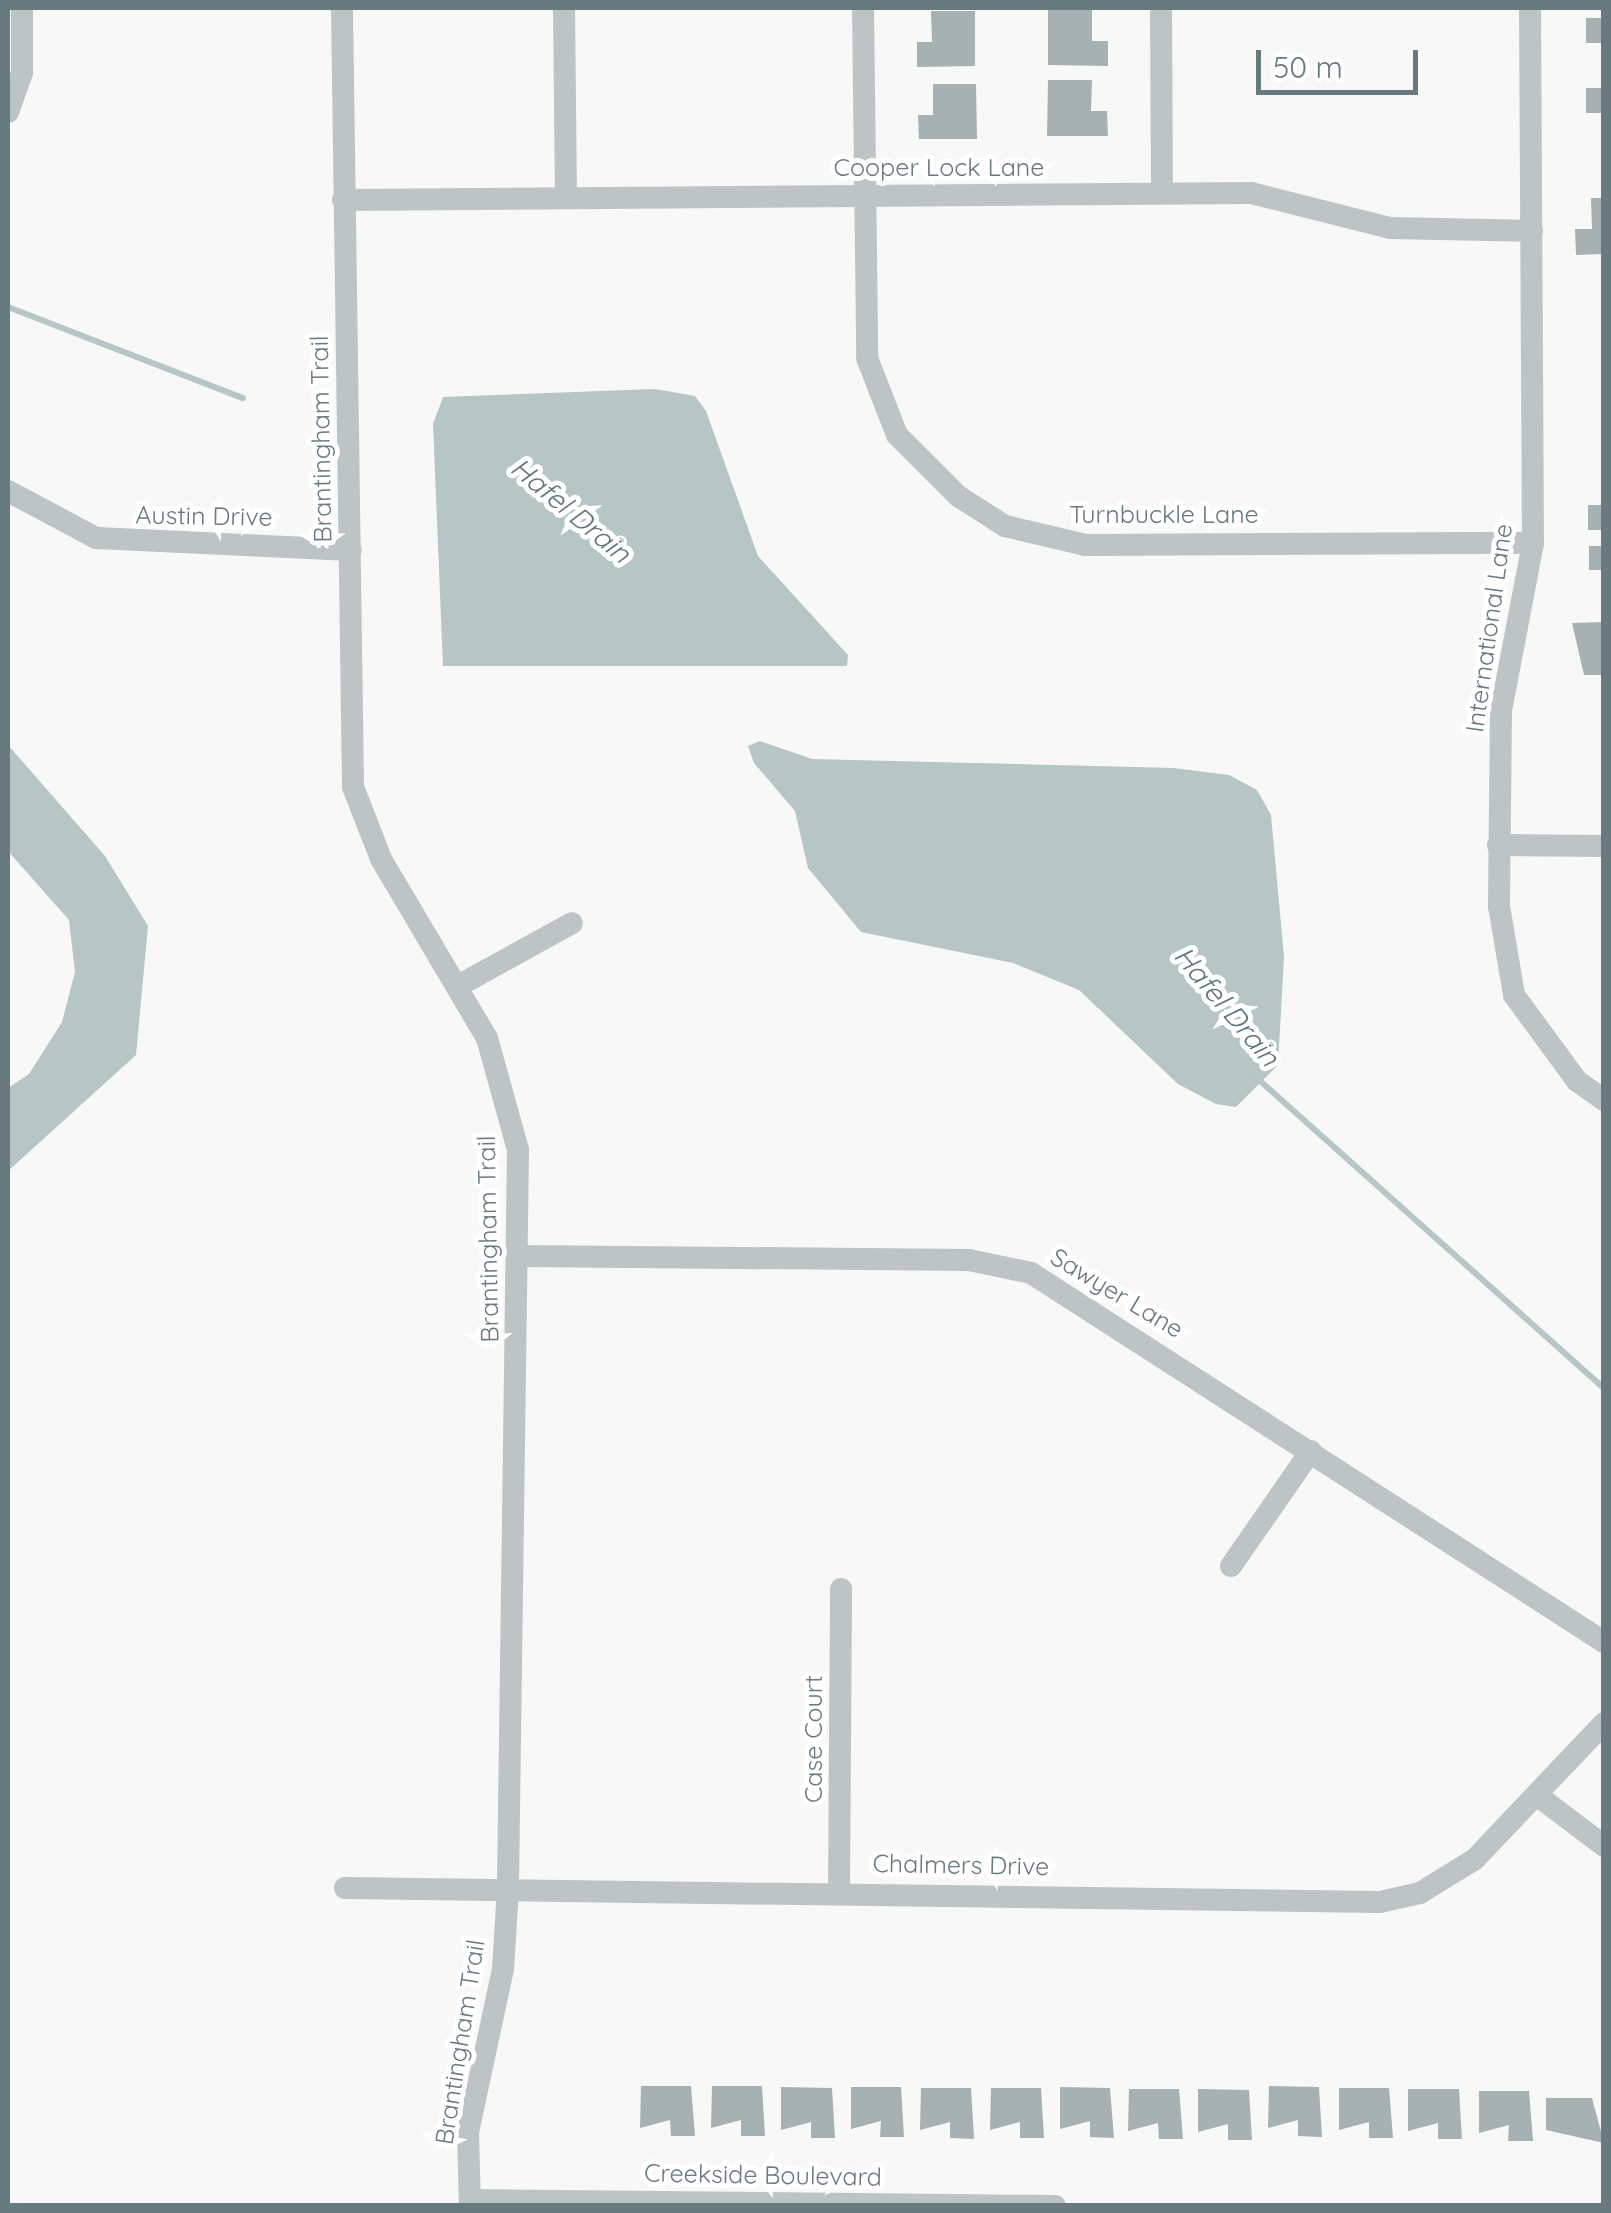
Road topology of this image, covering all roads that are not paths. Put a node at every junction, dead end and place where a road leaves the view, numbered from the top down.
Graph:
1 (22, 8) edge
2 (342, 8) edge
3 (564, 8) edge
4 (863, 8) edge
5 (1161, 8) edge
6 (1530, 8) edge
7 (8, 112) edge
8 (1162, 192) junction
9 (865, 195) junction
10 (566, 196) junction
11 (343, 200) junction
12 (1532, 231) junction
13 (8, 491) edge
14 (1533, 543) junction
15 (351, 550) junction
16 (1498, 845) junction
17 (1604, 846) edge
18 (572, 922) dead end
19 (458, 986) junction
20 (1604, 1100) edge
21 (519, 1256) junction
22 (1311, 1451) junction
23 (1231, 1566) dead end
24 (841, 1589) dead end
25 (1604, 1642) edge
26 (1604, 1724) edge
27 (1538, 1796) junction
28 (1604, 1846) edge
29 (346, 1888) dead end
30 (508, 1888) junction
31 (839, 1890) junction
32 (470, 2203) edge
33 (787, 2204) edge
34 (1055, 2206) edge

1 - 7 street
2 - 11 street, Brantingham Trail
3 - 10 street
4 - 9 street, Turnbuckle Lane
5 - 8 street
6 - 12 street, International Lane
8 - 9 street, Cooper Lock Lane
8 - 12 street, Cooper Lock Lane
9 - 10 street, Cooper Lock Lane
9 - 14 street, Turnbuckle Lane
10 - 11 street, Cooper Lock Lane
11 - 15 street, Brantingham Trail
12 - 14 street, International Lane
13 - 15 street, Austin Drive
14 - 16 street, International Lane
15 - 19 street, Brantingham Trail
16 - 17 street
16 - 20 street, International Lane
18 - 19 street
19 - 21 street, Brantingham Trail
21 - 22 street, Sawyer Lane
21 - 30 street, Brantingham Trail
22 - 23 street
22 - 25 street, Sawyer Lane
24 - 31 street, Case Court
26 - 27 street, Chalmers Drive
27 - 28 street
27 - 31 street, Chalmers Drive
29 - 30 street, Chalmers Drive
30 - 31 street, Chalmers Drive
30 - 32 street, Brantingham Trail
32 - 33 street, Creekside Boulevard
33 - 34 street, Creekside Boulevard

